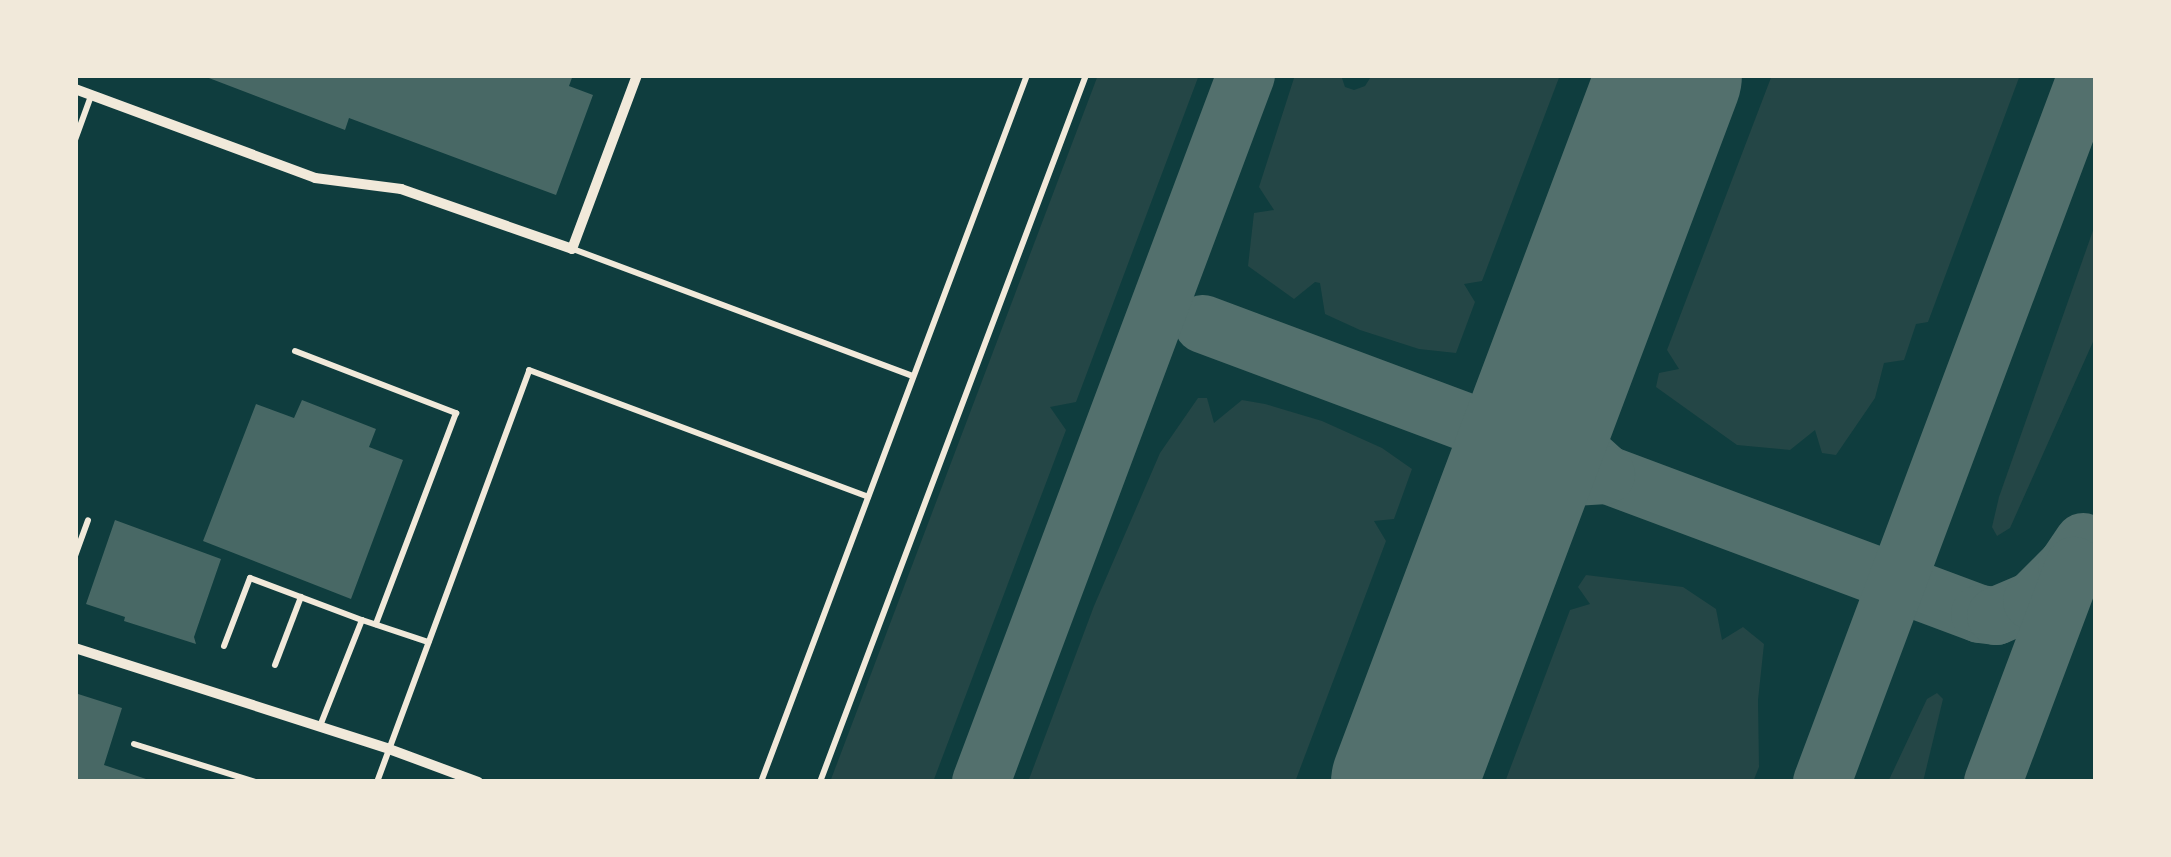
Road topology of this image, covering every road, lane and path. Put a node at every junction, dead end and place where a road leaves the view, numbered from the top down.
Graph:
1 (638, 75) edge
2 (1027, 75) edge
3 (1086, 75) edge
4 (75, 89) edge
5 (92, 95) junction
6 (75, 140) edge
7 (572, 248) junction
8 (295, 351) dead end
9 (914, 376) junction
10 (868, 496) junction
11 (88, 520) dead end
12 (75, 556) edge
13 (301, 597) junction
14 (362, 620) junction
15 (376, 624) junction
16 (428, 642) junction
17 (224, 646) dead end
18 (75, 648) edge
19 (276, 665) dead end
20 (320, 726) junction
21 (134, 744) dead end
22 (389, 748) junction
23 (255, 782) edge
24 (377, 782) edge
25 (478, 782) edge
26 (761, 782) edge
27 (820, 782) edge

1 - 7 street
2 - 9 lane
3 - 27 lane
4 - 5 street
5 - 6 lane
5 - 7 street
7 - 9 lane
8 - 15 lane
9 - 10 lane
10 - 16 lane
10 - 26 lane
11 - 12 lane
13 - 14 lane
13 - 17 lane
13 - 19 lane
14 - 15 lane
14 - 20 lane
15 - 16 lane
16 - 22 lane
18 - 20 street
20 - 22 street
21 - 23 lane
22 - 24 lane
22 - 25 street

